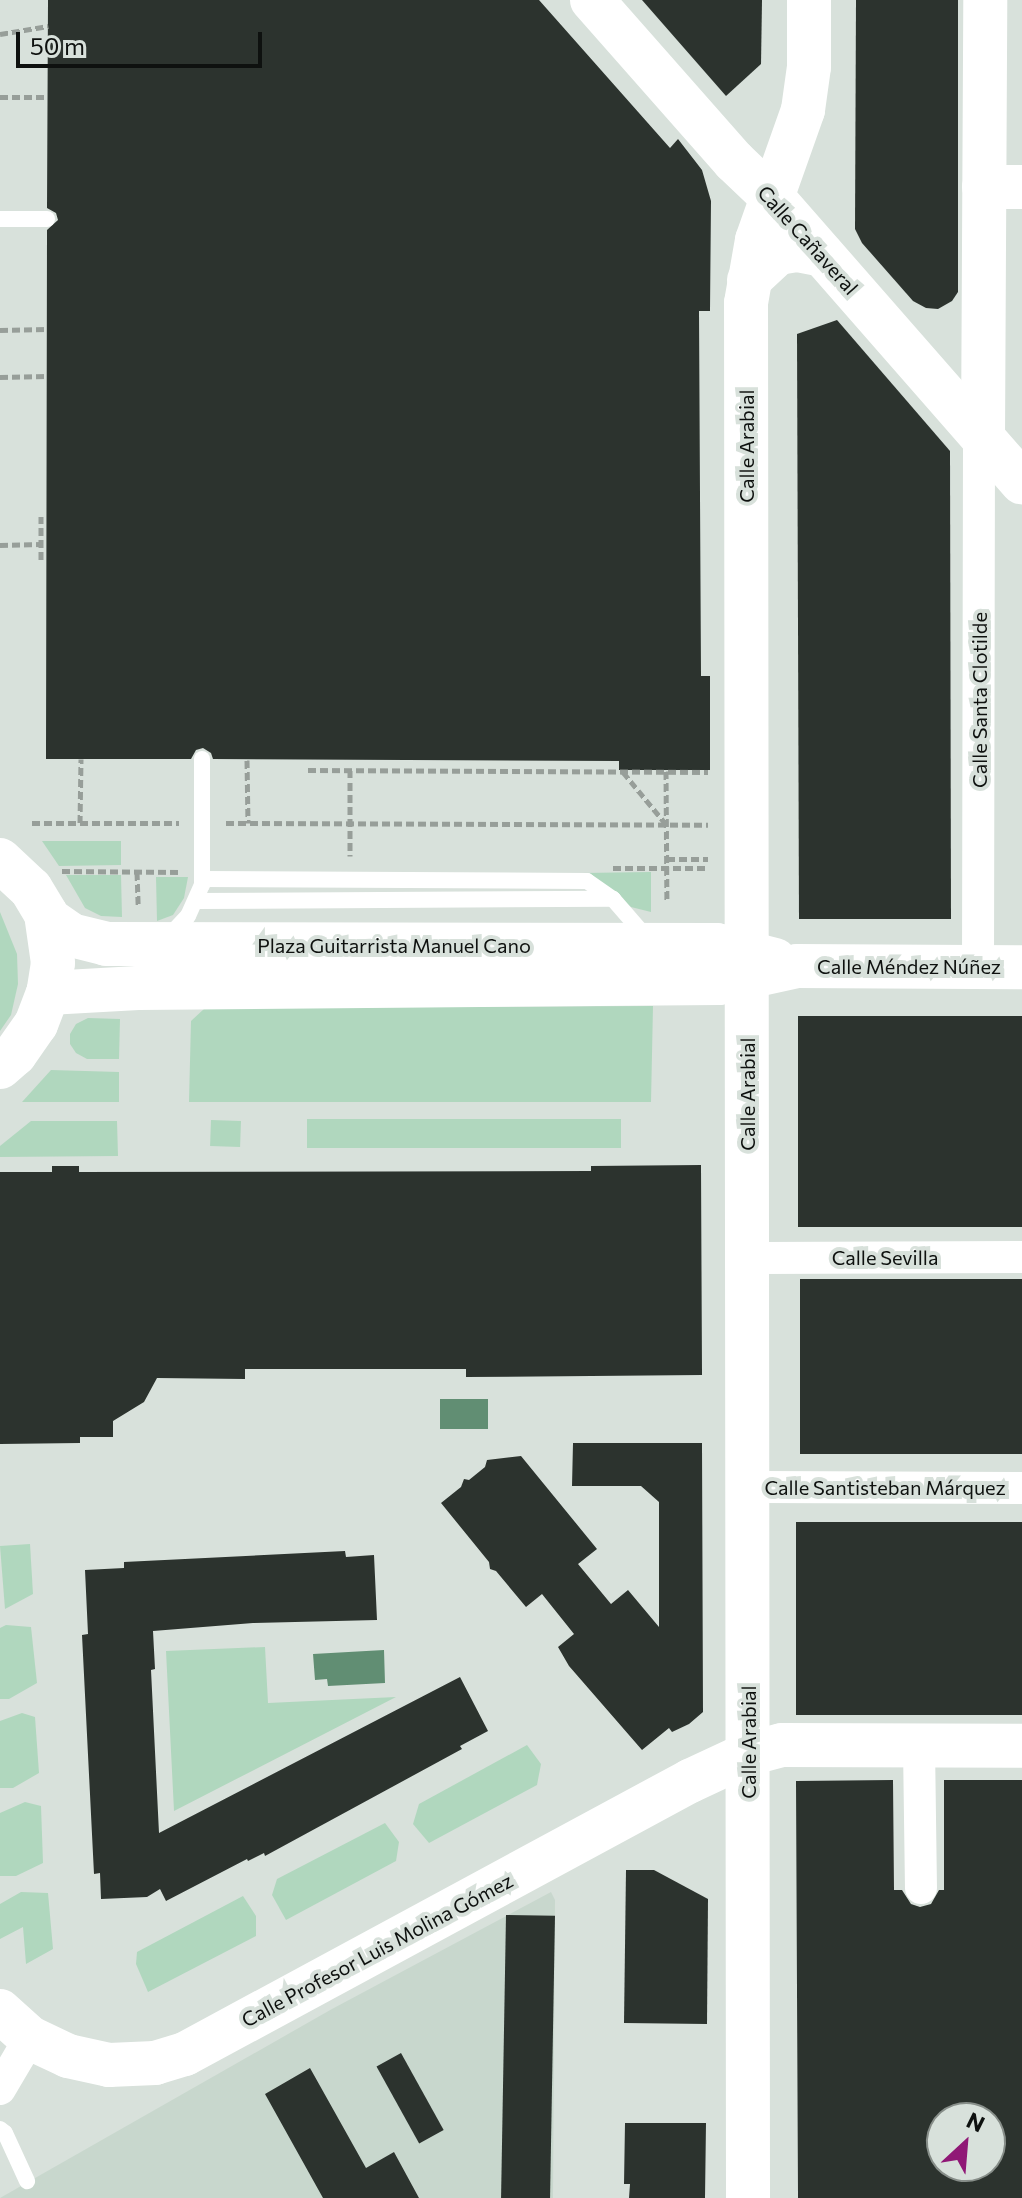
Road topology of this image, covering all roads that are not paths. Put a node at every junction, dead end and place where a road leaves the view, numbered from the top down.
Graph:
1 (592, 0) edge
2 (809, 0) edge
3 (985, 0) edge
4 (1003, 187) edge
5 (773, 198) junction
6 (0, 219) edge
7 (47, 219) dead end
8 (823, 255) junction
9 (749, 280) junction
10 (915, 360) junction
11 (983, 375) junction
12 (981, 436) junction
13 (1022, 482) edge
14 (202, 759) dead end
15 (0, 860) edge
16 (721, 866) junction
17 (196, 875) junction
18 (613, 899) junction
19 (196, 901) junction
20 (47, 918) junction
21 (149, 932) junction
22 (652, 945) junction
23 (699, 945) junction
24 (747, 965) junction
25 (978, 967) junction
26 (1022, 967) edge
27 (48, 993) junction
28 (0, 1067) edge
29 (1022, 1257) edge
30 (747, 1258) junction
31 (748, 1487) junction
32 (1022, 1488) edge
33 (919, 1746) junction
34 (1022, 1746) edge
35 (748, 1754) junction
36 (921, 1888) dead end
37 (15, 2025) edge
38 (0, 2089) edge
39 (0, 2129) edge
40 (27, 2181) dead end
41 (748, 2198) edge

1 - 5 main road, Calle Cañaveral
2 - 5 main road, Calle Arabial
3 - 4 main road, Calle Santa Clotilde
4 - 11 main road, Calle Santa Clotilde
5 - 8 main road, Calle Cañaveral
5 - 9 main road, Calle Arabial
6 - 7 lane
8 - 9 main road
8 - 10 main road, Calle Cañaveral
9 - 16 main road, Calle Arabial
10 - 11 main road
10 - 12 main road, Calle Cañaveral
11 - 12 main road, Calle Santa Clotilde
12 - 13 main road, Calle Cañaveral
12 - 25 street, Calle Santa Clotilde
14 - 17 lane
15 - 20 main road
16 - 23 main road
16 - 24 main road, Calle Arabial
17 - 18 lane
17 - 19 lane
18 - 19 lane
18 - 22 lane
19 - 21 lane
20 - 21 main road, Plaza Guitarrista Manuel Cano
20 - 27 main road
21 - 22 main road, Plaza Guitarrista Manuel Cano
22 - 23 main road, Plaza Guitarrista Manuel Cano
23 - 24 main road, Plaza Guitarrista Manuel Cano
24 - 25 main road, Calle Méndez Núñez
24 - 27 main road, Plaza Guitarrista Manuel Cano
24 - 30 main road, Calle Arabial
25 - 26 main road, Calle Méndez Núñez
27 - 28 main road
29 - 30 street, Calle Sevilla
30 - 31 main road, Calle Arabial
31 - 32 street, Calle Santisteban Márquez
31 - 35 main road, Calle Arabial
33 - 34 main road, Calle Profesor Luis Molina Gómez
33 - 35 main road, Calle Profesor Luis Molina Gómez
33 - 36 street
35 - 37 main road, Calle Profesor Luis Molina Gómez
35 - 41 main road, Calle Arabial
37 - 38 street
39 - 40 lane

